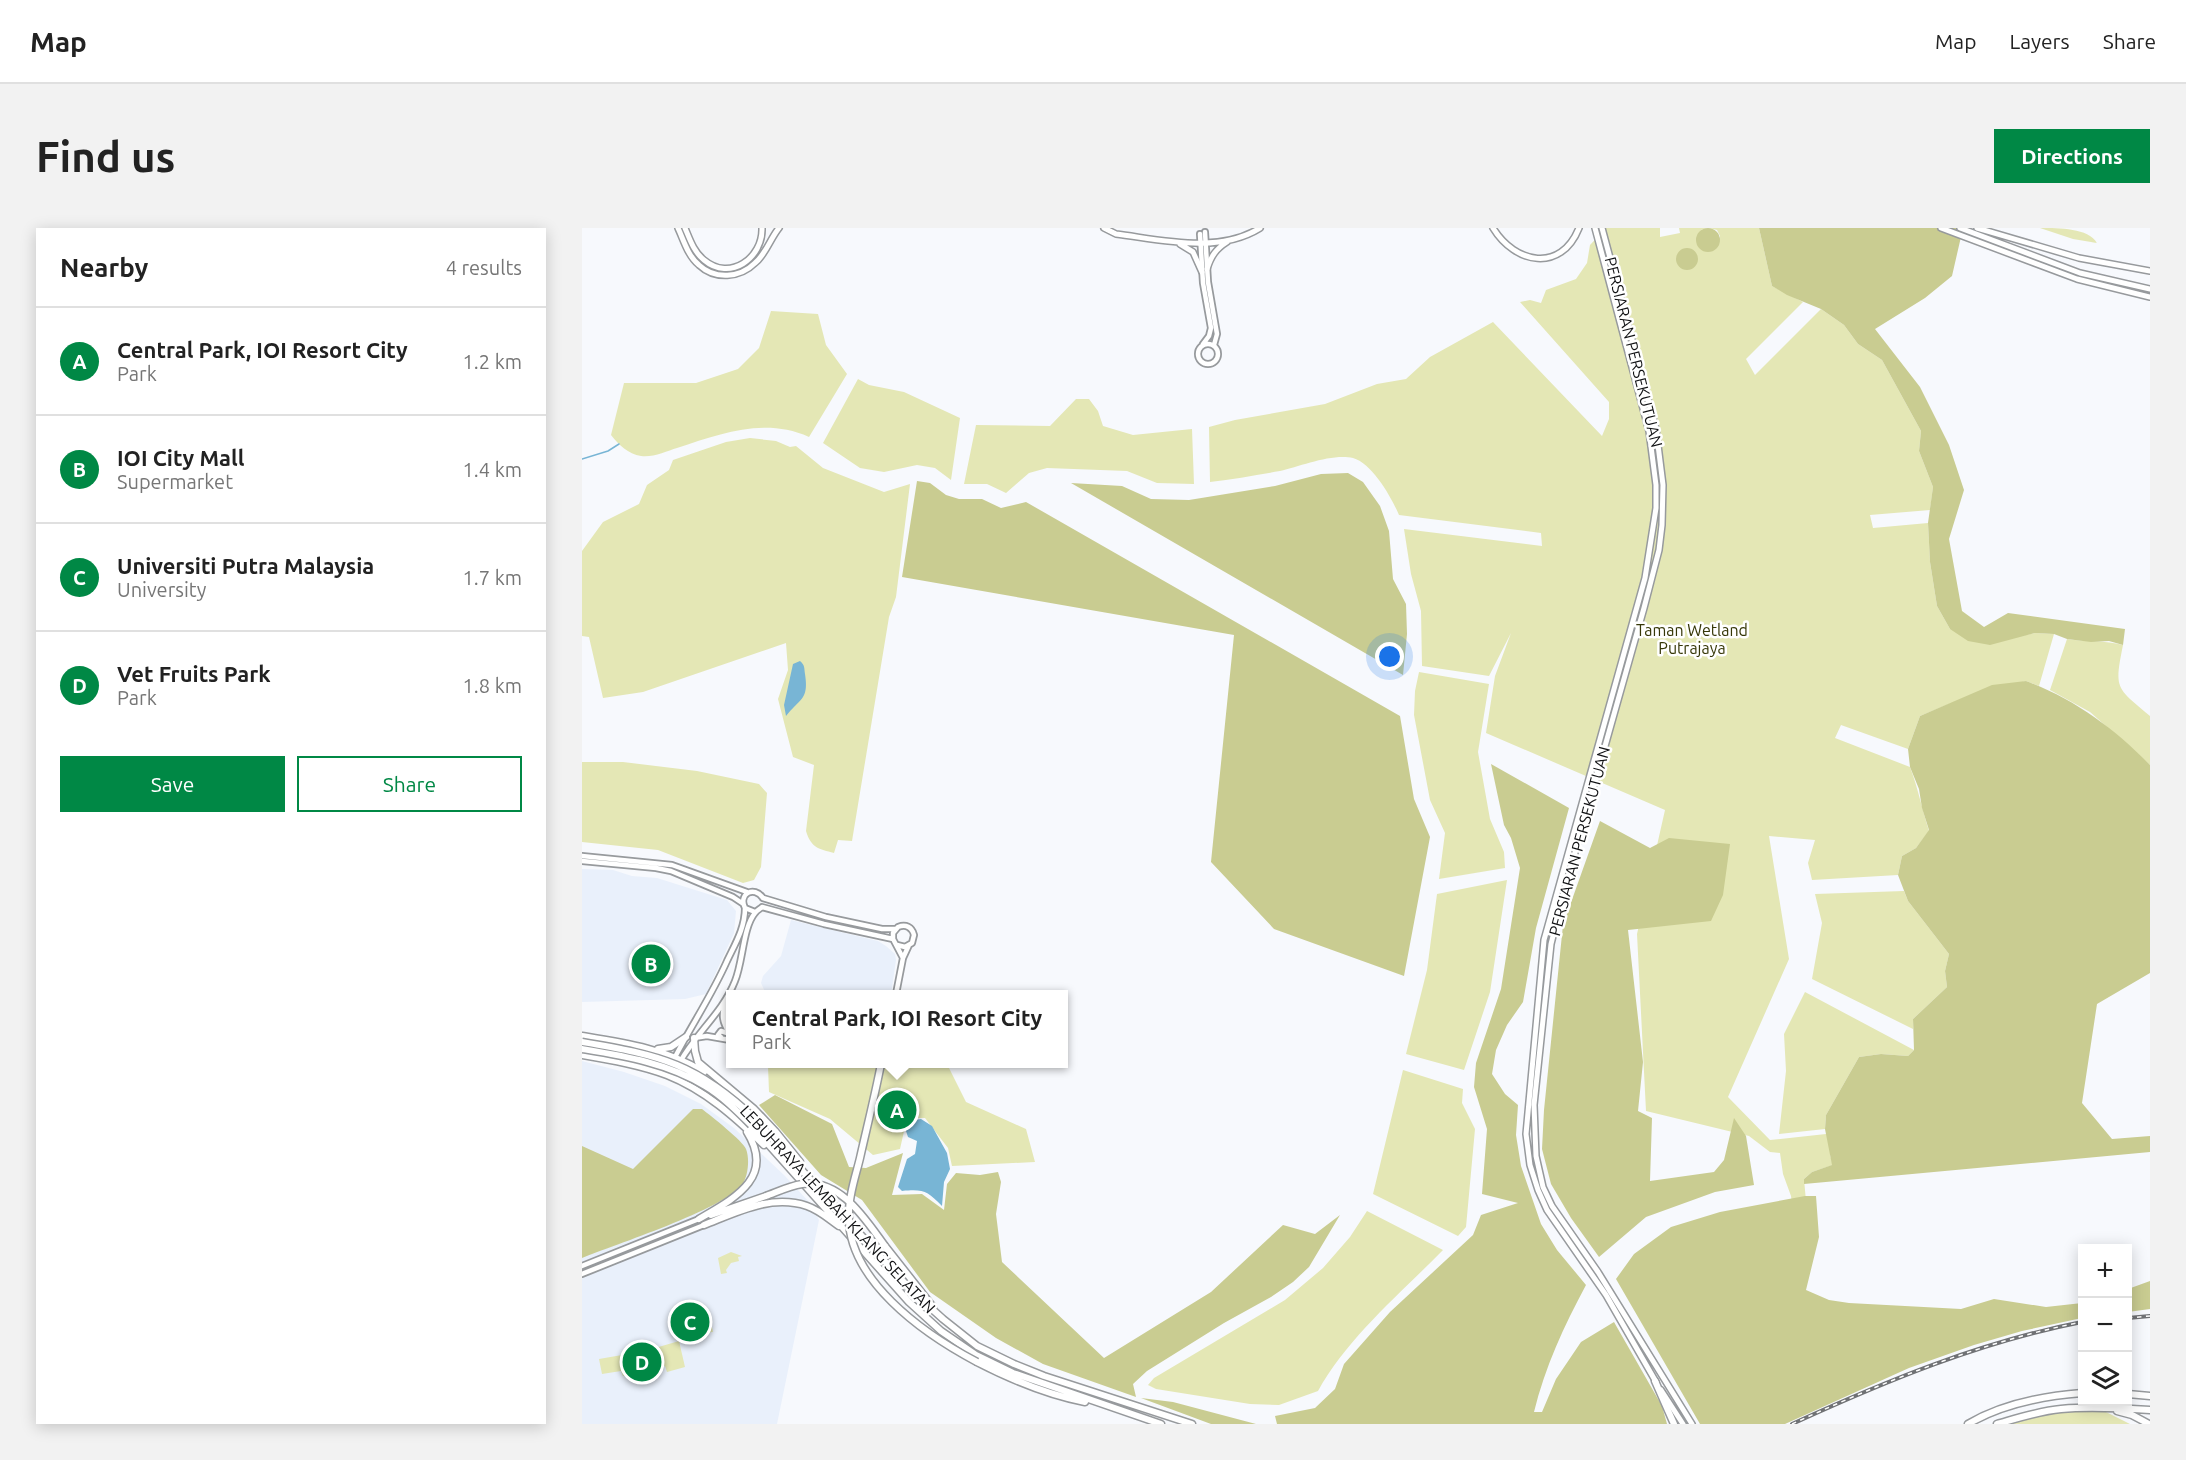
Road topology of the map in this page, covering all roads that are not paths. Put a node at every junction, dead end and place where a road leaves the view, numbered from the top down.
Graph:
1 (678, 228) edge
2 (685, 228) edge
3 (762, 228) edge
4 (779, 228) edge
5 (1104, 228) edge
6 (1260, 228) edge
7 (1493, 228) edge
8 (1579, 228) edge
9 (1595, 228) edge
10 (1602, 228) edge
11 (1941, 228) edge
12 (1960, 228) edge
13 (1977, 228) edge
14 (1202, 233) dead end
15 (1229, 241) junction
16 (1176, 242) junction
17 (1204, 243) junction
18 (1205, 271) junction
19 (2150, 271) edge
20 (732, 272) junction
21 (2150, 290) edge
22 (2150, 297) edge
23 (1203, 344) junction
24 (1214, 345) junction
25 (582, 856) edge
26 (582, 861) edge
27 (747, 892) junction
28 (763, 898) junction
29 (742, 903) junction
30 (762, 907) junction
31 (745, 909) junction
32 (755, 912) junction
33 (896, 929) junction
34 (893, 939) junction
35 (897, 945) junction
36 (909, 945) junction
37 (903, 958) junction
38 (732, 990) edge
39 (897, 990) edge
40 (726, 1002) edge
41 (726, 1006) edge
42 (726, 1027) edge
43 (726, 1032) edge
44 (582, 1036) edge
45 (686, 1037) junction
46 (721, 1037) junction
47 (694, 1038) junction
48 (726, 1039) edge
49 (582, 1042) edge
50 (582, 1049) edge
51 (649, 1049) junction
52 (582, 1055) edge
53 (678, 1058) junction
54 (880, 1068) edge
55 (669, 1076) junction
56 (728, 1086) junction
57 (754, 1122) junction
58 (741, 1123) junction
59 (777, 1154) junction
60 (807, 1174) junction
61 (702, 1222) junction
62 (847, 1231) junction
63 (582, 1266) edge
64 (582, 1274) edge
65 (1609, 1294) junction
66 (942, 1319) junction
67 (1655, 1381) junction
68 (2078, 1393) edge
69 (2132, 1394) edge
70 (2150, 1395) edge
71 (1103, 1405) junction
72 (2102, 1407) junction
73 (2150, 1410) edge
74 (1161, 1424) edge
75 (1192, 1424) edge
76 (1674, 1424) edge
77 (1683, 1424) edge
78 (1692, 1424) edge
79 (1968, 1424) edge
80 (1997, 1424) edge
81 (2149, 1424) edge

1 - 20 main road
2 - 20 main road
3 - 20 main road
4 - 20 main road
5 - 16 main road
6 - 15 main road
7 - 8 main road
9 - 65 main road, PERSIARAN PERSEKUTUAN
10 - 65 main road, PERSIARAN PERSEKUTUAN
11 - 22 main road
12 - 21 main road
13 - 19 main road
14 - 17 street
15 - 17 main road
15 - 18 main road
16 - 17 main road
16 - 18 main road
17 - 18 street
18 - 23 street
18 - 24 street
23 - 24 street
23 - 24 street
25 - 27 street
26 - 29 street
27 - 28 street
27 - 29 street
28 - 30 street
28 - 33 street
29 - 31 street
30 - 32 street
30 - 34 street
31 - 32 street
31 - 45 street
32 - 38 street
33 - 34 street
33 - 36 street
34 - 35 street
35 - 36 street
35 - 37 street
36 - 37 street
37 - 39 street
40 - 47 street
41 - 42 street
43 - 46 street
44 - 51 highway
45 - 51 highway
45 - 53 street
46 - 47 street
46 - 48 street
47 - 53 street
47 - 56 highway
49 - 57 highway, LEBUHRAYA LEMBAH KLANG SELATAN, bridge
50 - 57 highway, LEBUHRAYA LEMBAH KLANG SELATAN, bridge
51 - 53 highway
52 - 55 highway
53 - 55 street
53 - 56 highway
54 - 71 highway, bridge
55 - 58 highway
56 - 60 highway
57 - 59 highway, LEBUHRAYA LEMBAH KLANG SELATAN
57 - 60 highway, LEBUHRAYA LEMBAH KLANG SELATAN
58 - 59 highway
58 - 61 highway
59 - 62 highway, LEBUHRAYA LEMBAH KLANG SELATAN
60 - 66 highway, LEBUHRAYA LEMBAH KLANG SELATAN
61 - 62 highway
61 - 63 street
61 - 64 street
61 - 66 highway, bridge
62 - 71 highway, LEBUHRAYA LEMBAH KLANG SELATAN
65 - 67 main road, PERSIARAN PERSEKUTUAN
65 - 78 main road, PERSIARAN PERSEKUTUAN
66 - 75 highway, LEBUHRAYA LEMBAH KLANG SELATAN
67 - 76 highway
67 - 77 main road, PERSIARAN PERSEKUTUAN
68 - 79 highway
69 - 70 highway
71 - 74 highway, LEBUHRAYA LEMBAH KLANG SELATAN
72 - 73 highway
72 - 80 highway
72 - 81 highway

